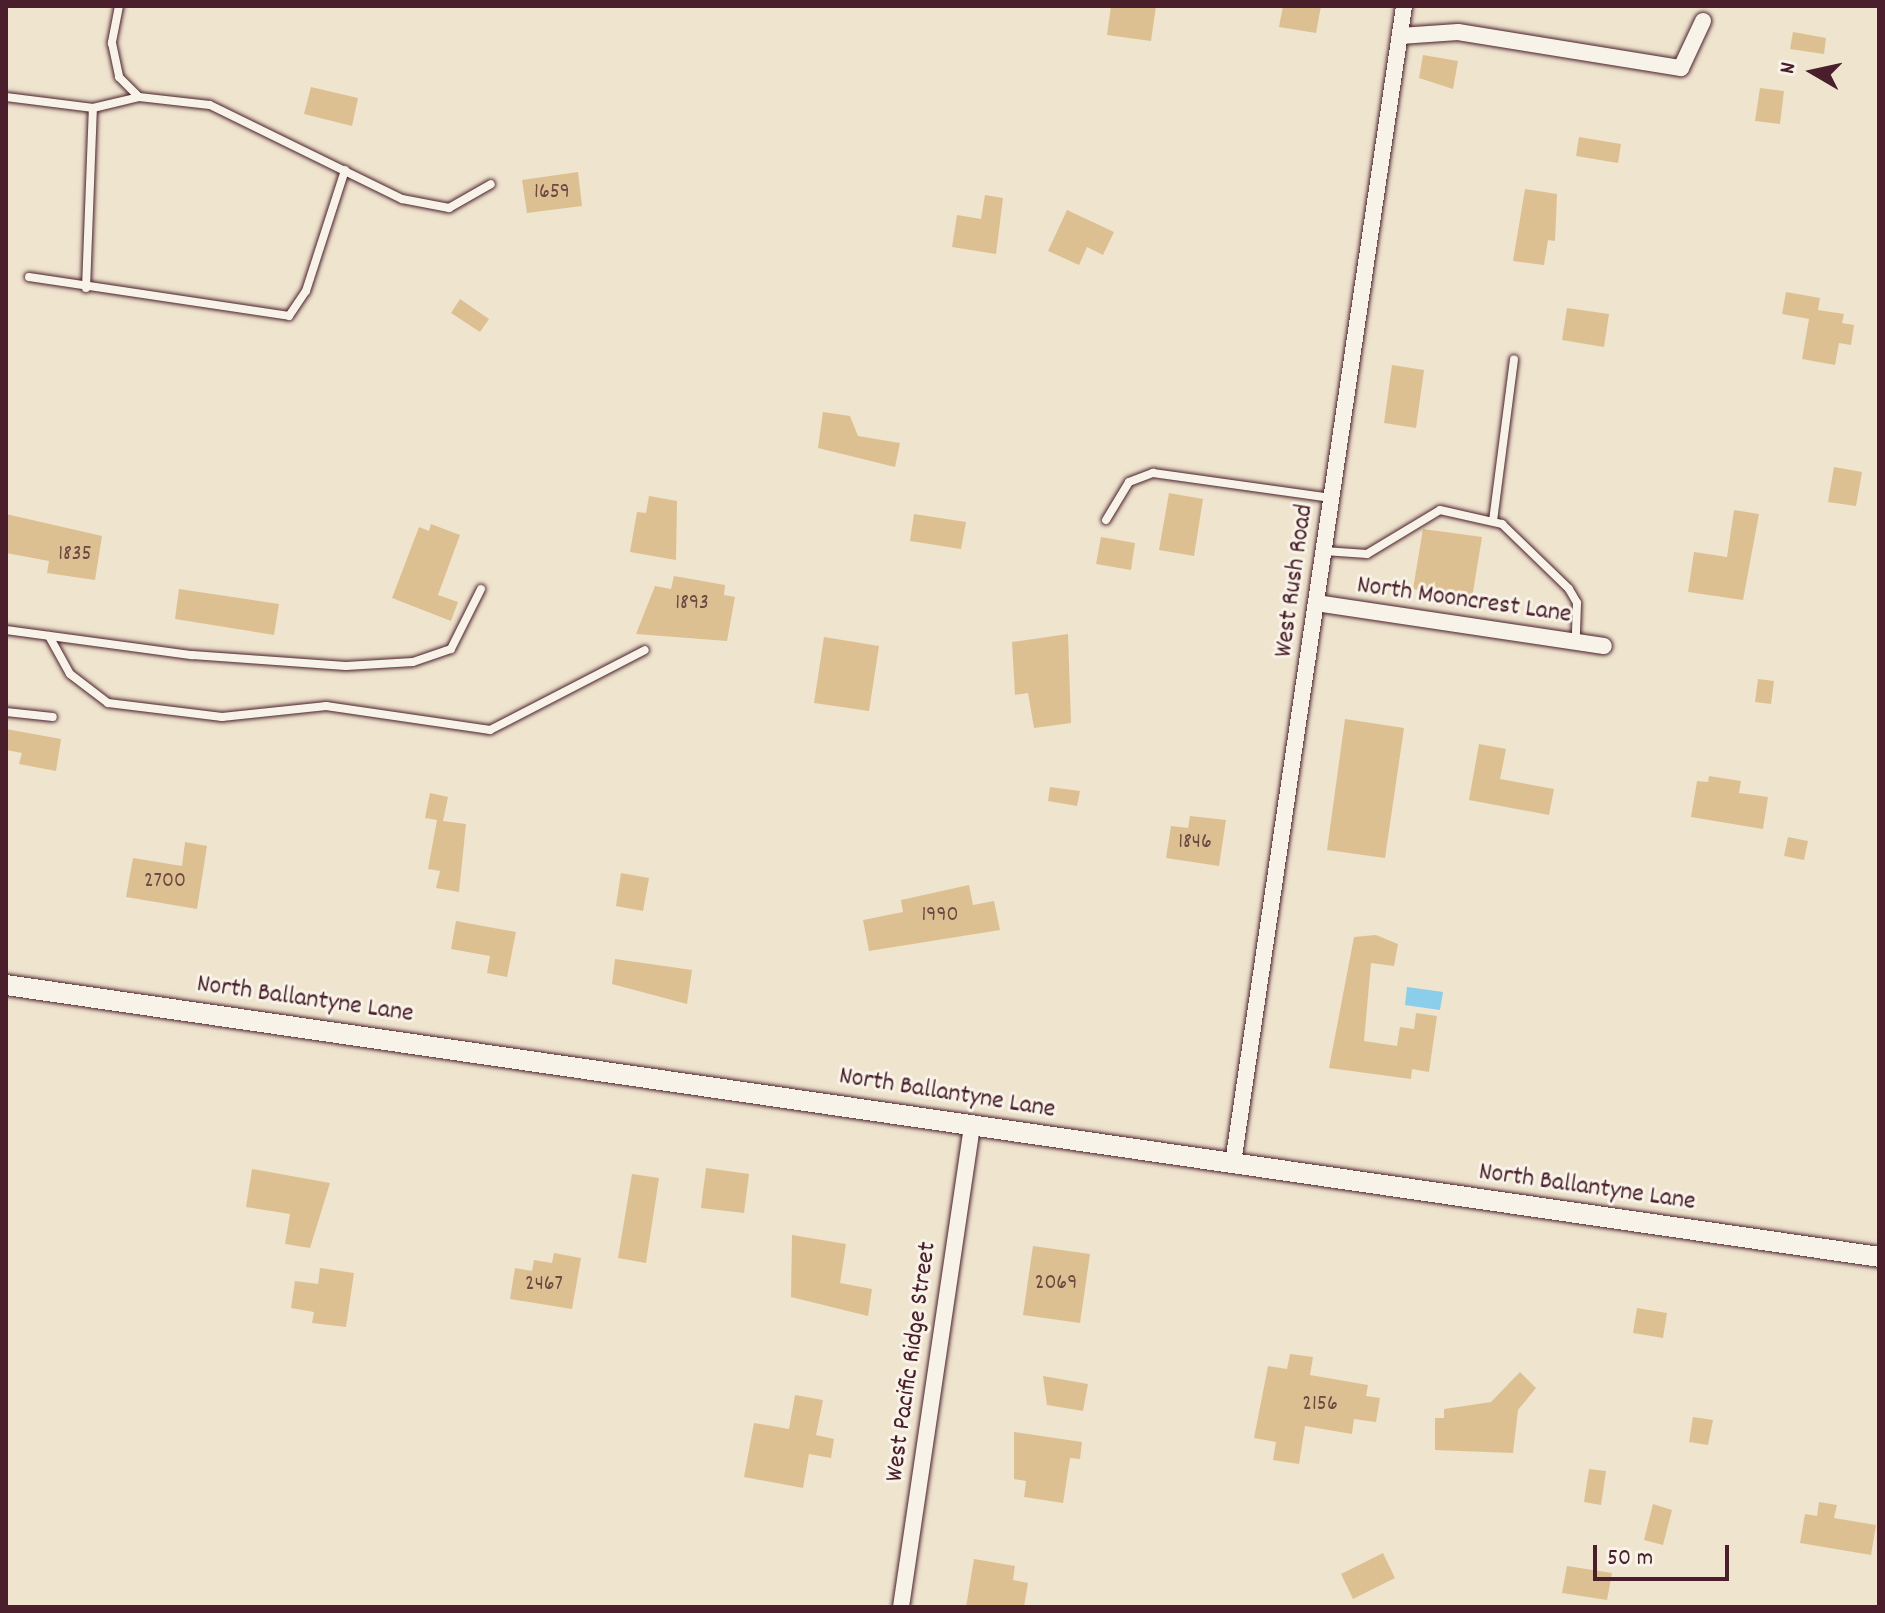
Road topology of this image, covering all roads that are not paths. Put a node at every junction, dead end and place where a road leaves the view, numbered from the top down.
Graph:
1 (119, 6) edge
2 (1404, 6) edge
3 (1703, 21) dead end
4 (1400, 36) junction
5 (6, 97) edge
6 (139, 97) junction
7 (93, 108) junction
8 (345, 170) junction
9 (491, 184) dead end
10 (29, 277) dead end
11 (86, 288) junction
12 (1514, 359) dead end
13 (1331, 498) junction
14 (1106, 520) dead end
15 (1493, 521) junction
16 (1324, 551) junction
17 (481, 589) dead end
18 (1316, 603) junction
19 (6, 630) edge
20 (49, 636) junction
21 (1576, 641) junction
22 (1604, 646) dead end
23 (645, 650) dead end
24 (6, 712) edge
25 (53, 717) dead end
26 (6, 985) edge
27 (972, 1124) junction
28 (1233, 1163) junction
29 (1879, 1257) edge
30 (901, 1607) edge

1 - 6 lane
2 - 4 street, West Rush Road
3 - 4 street
4 - 13 street, West Rush Road
5 - 7 lane
6 - 7 lane
6 - 8 lane
7 - 11 lane
8 - 9 lane
8 - 11 lane
10 - 11 lane
12 - 15 lane
13 - 14 lane
13 - 16 street, West Rush Road
15 - 16 lane
15 - 21 lane
16 - 18 street, West Rush Road
17 - 20 lane
18 - 21 street, North Mooncrest Lane
18 - 28 street, West Rush Road
19 - 20 lane
20 - 23 lane
21 - 22 street, North Mooncrest Lane
24 - 25 lane
26 - 27 street, North Ballantyne Lane
27 - 28 street, North Ballantyne Lane
27 - 30 street, West Pacific Ridge Street
28 - 29 street, North Ballantyne Lane

